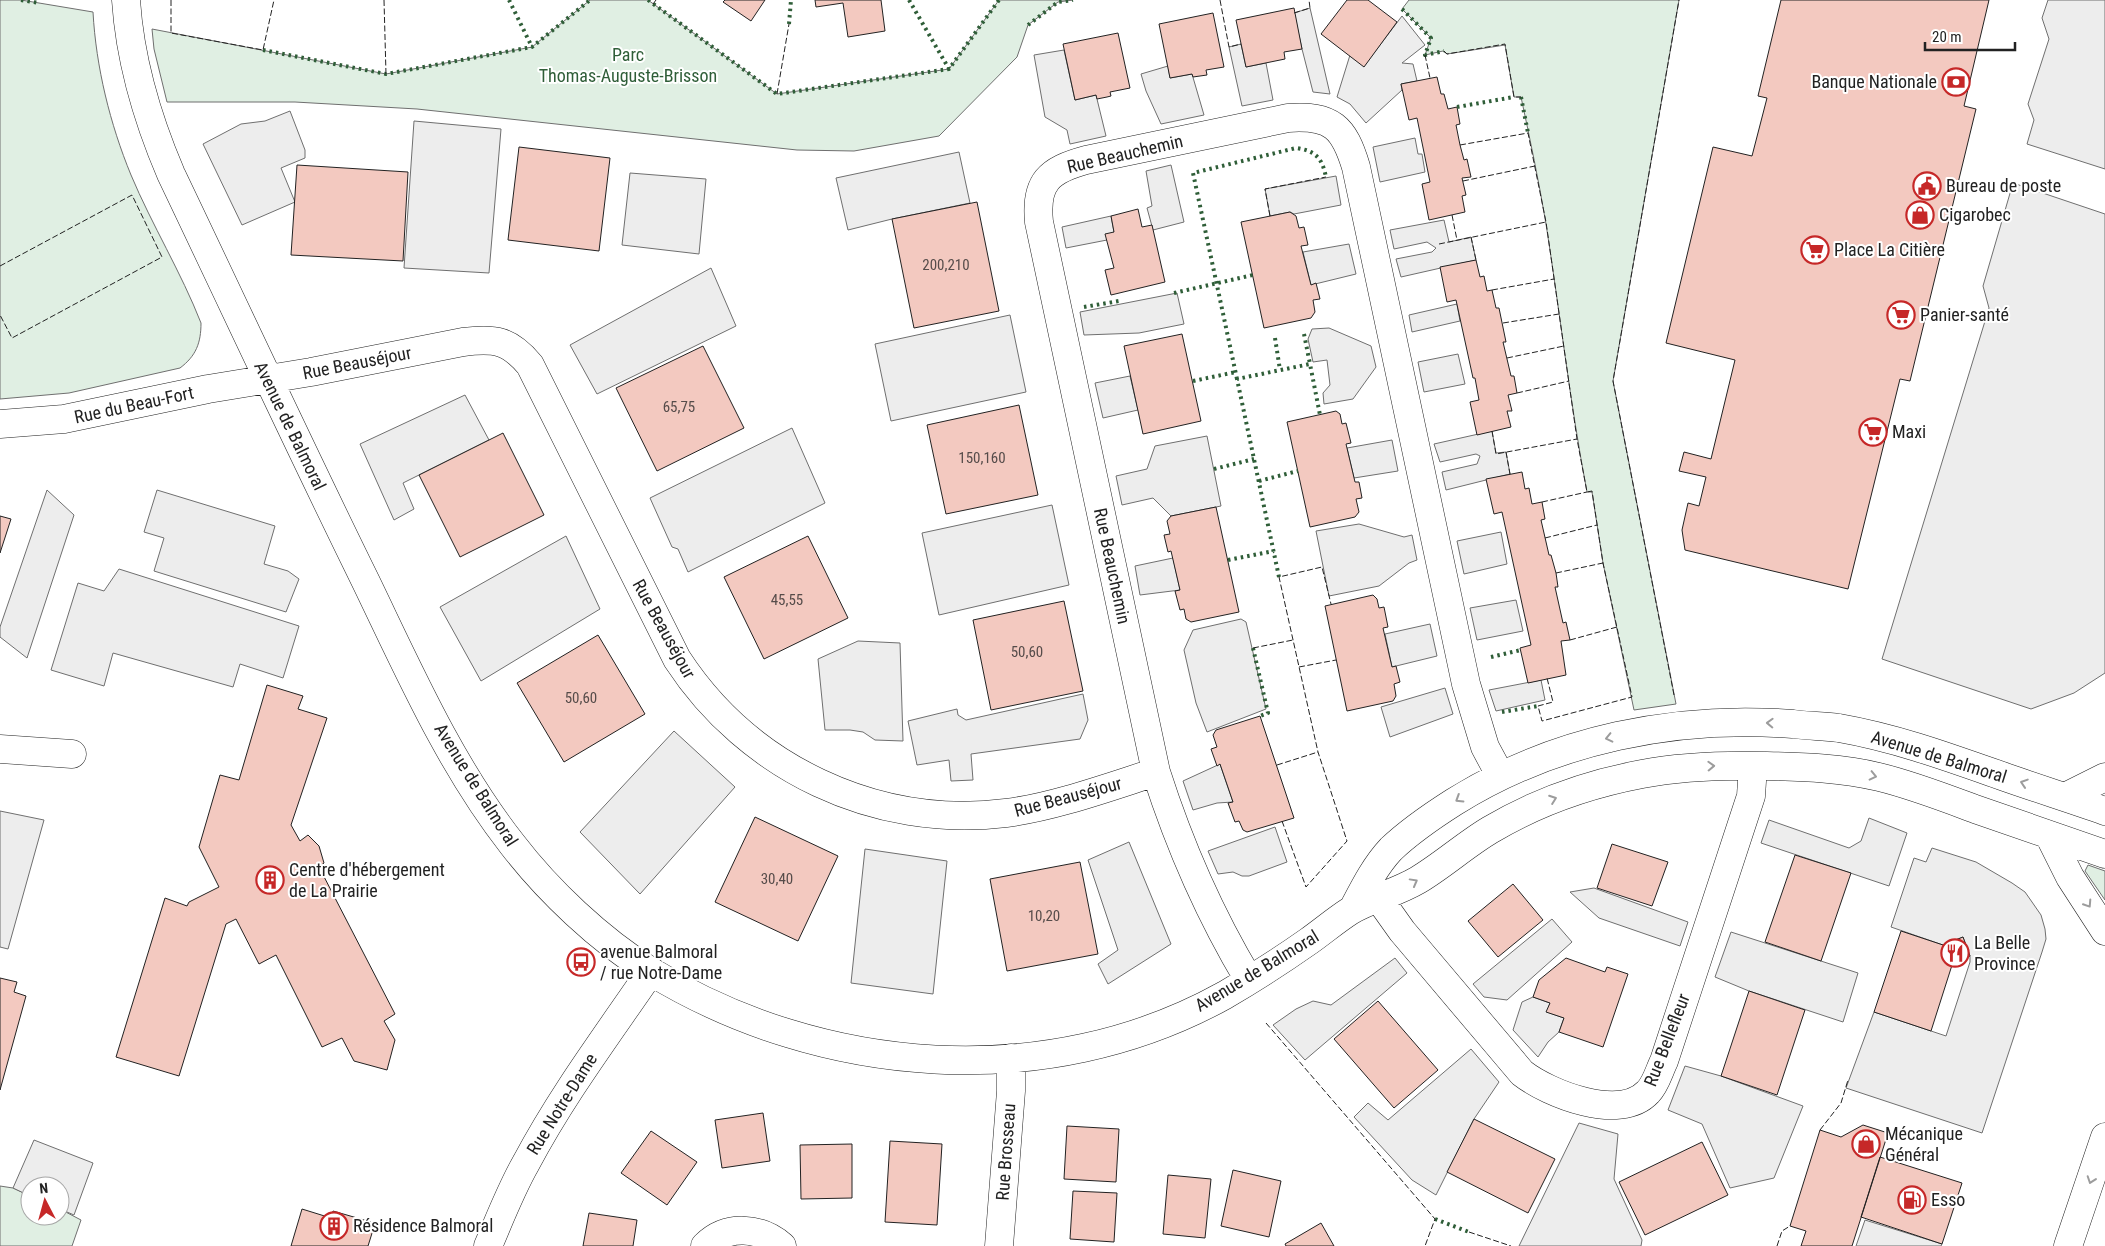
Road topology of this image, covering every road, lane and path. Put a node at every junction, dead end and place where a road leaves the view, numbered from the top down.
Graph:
1 (126, 0) edge
2 (267, 380) junction
3 (0, 424) edge
4 (0, 749) edge
5 (72, 754) dead end
6 (1753, 766) junction
7 (1156, 772) junction
8 (1500, 775) junction
9 (2105, 777) edge
10 (2065, 797) junction
11 (2105, 811) edge
12 (2049, 835) junction
13 (2105, 854) edge
14 (1374, 891) junction
15 (2105, 931) edge
16 (651, 971) junction
17 (1249, 980) junction
18 (1011, 1058) junction
19 (2105, 1137) edge
20 (488, 1246) edge
21 (705, 1246) edge
22 (782, 1246) edge
23 (999, 1246) edge
24 (2068, 1246) edge

1 - 2 street, Avenue de Balmoral
2 - 3 street, Rue du Beau-Fort
2 - 7 street, Rue Beauséjour
2 - 16 street, Avenue de Balmoral
4 - 5 street
6 -> 12 street, Avenue de Balmoral
14 -> 6 street, Avenue de Balmoral
6 - 14 street, Rue Bellefleur
7 - 8 street, Rue Beauchemin
7 - 17 street, Rue Beauchemin
10 -> 8 street, Avenue de Balmoral
8 -> 14 street, Avenue de Balmoral
9 - 10 street
10 - 11 street, Avenue de Balmoral
12 - 13 street, Avenue de Balmoral
12 -> 15 street
14 - 17 street, Avenue de Balmoral
16 - 18 street, Avenue de Balmoral
16 - 20 street, Rue Notre-Dame
17 - 18 street, Avenue de Balmoral
18 - 23 street, Rue Brosseau
19 -> 24 street
21 - 22 street

